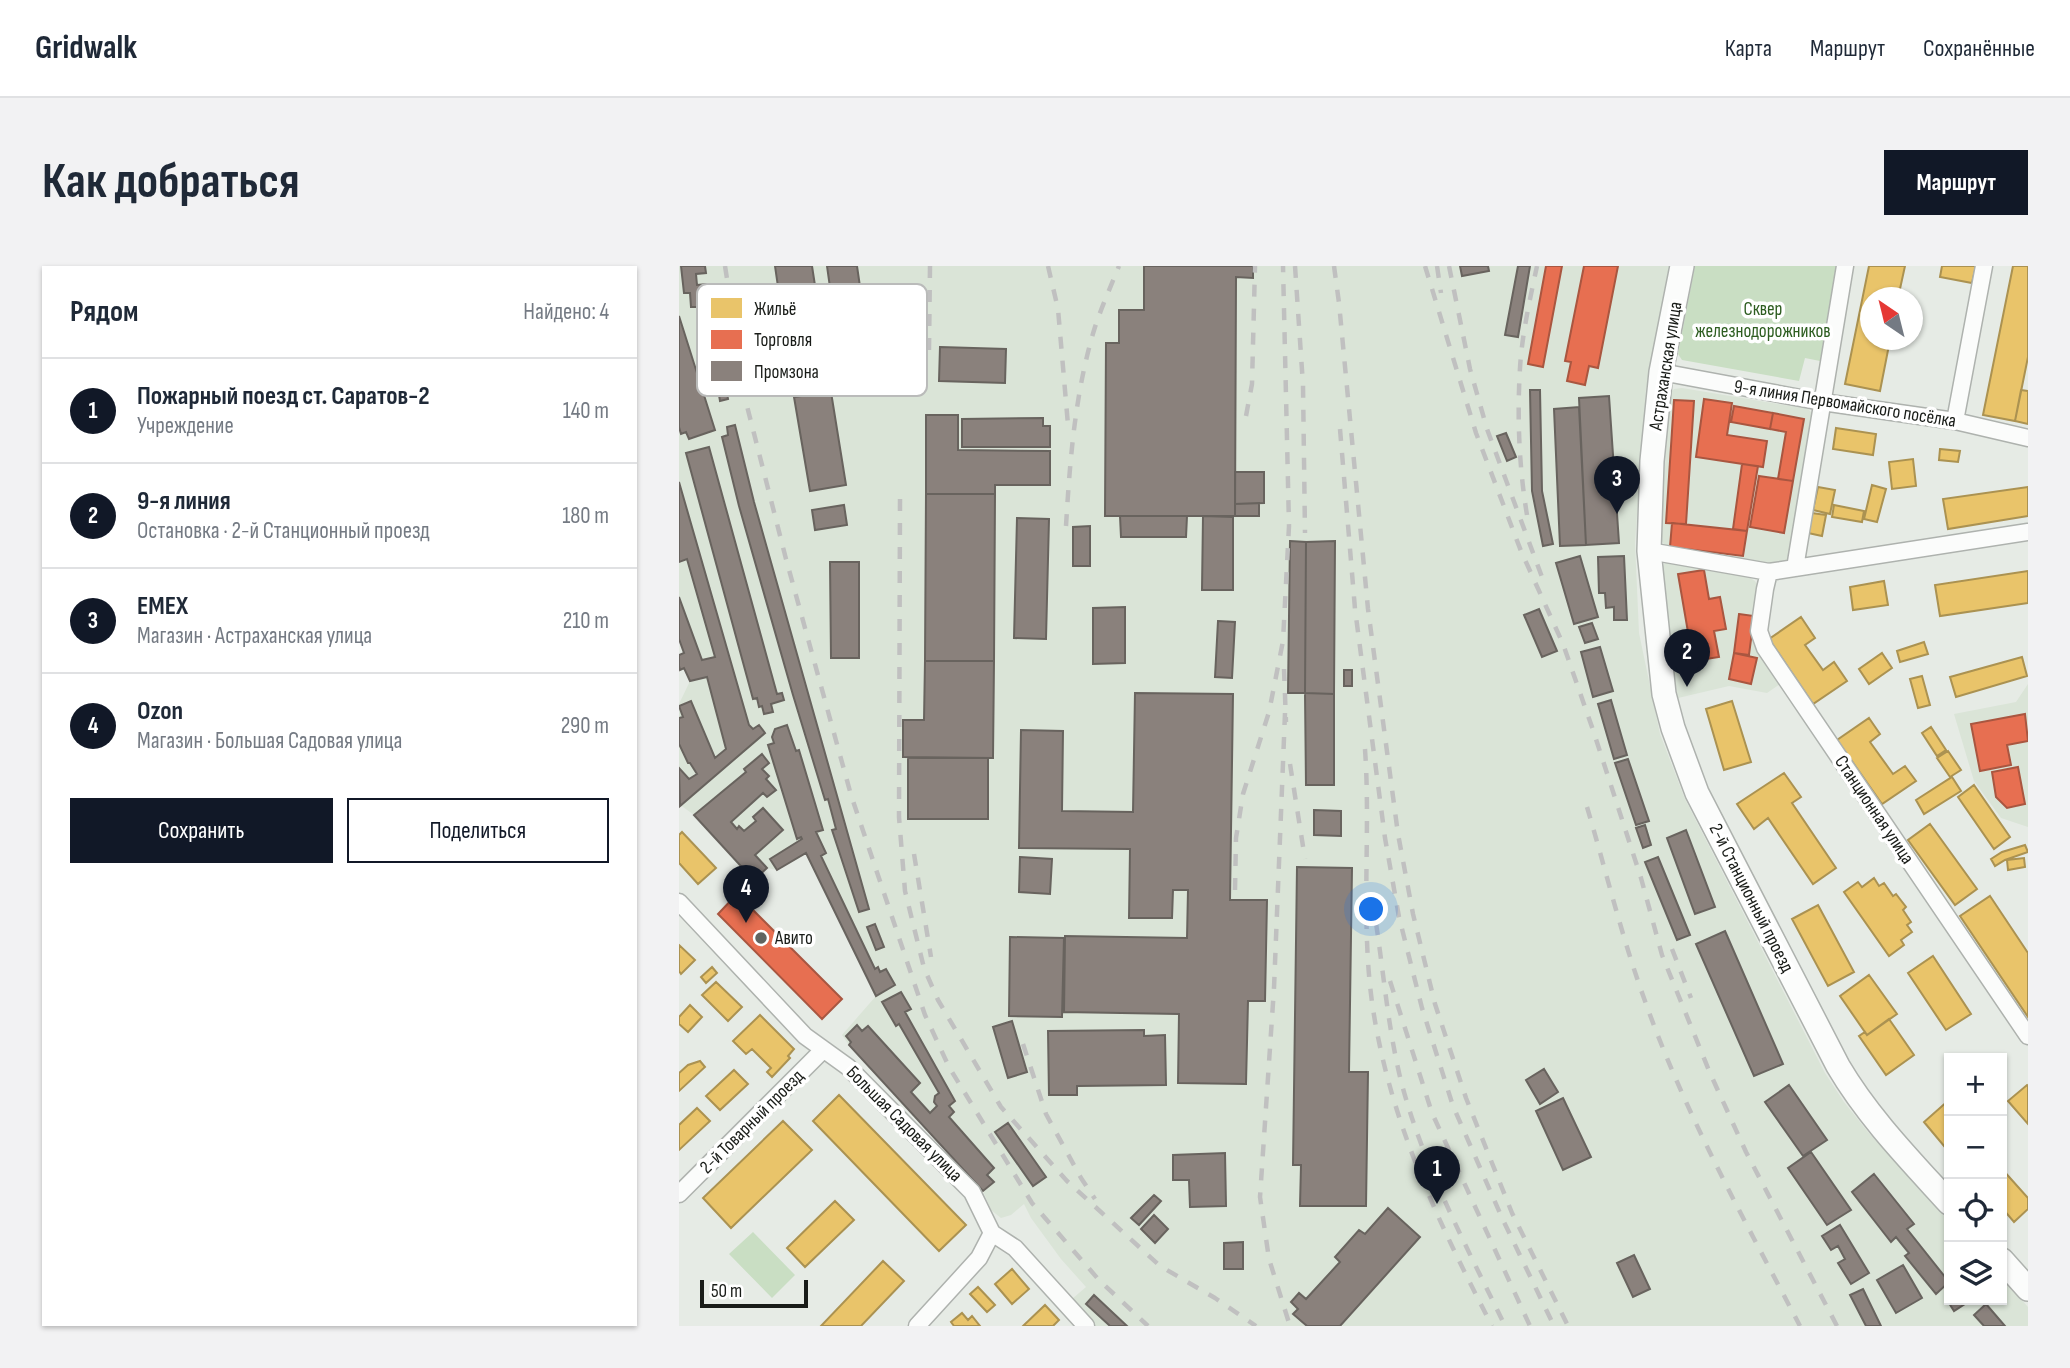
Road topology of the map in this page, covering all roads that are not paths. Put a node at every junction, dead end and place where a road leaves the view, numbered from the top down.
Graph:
1 (1682, 266) edge
2 (1845, 266) edge
3 (1984, 266) edge
4 (1661, 372) junction
5 (1822, 402) junction
6 (1955, 421) junction
7 (2028, 438) edge
8 (2028, 532) edge
9 (1649, 551) junction
10 (1795, 568) junction
11 (1769, 572) junction
12 (679, 902) edge
13 (2028, 1036) edge
14 (823, 1050) junction
15 (679, 1194) edge
16 (1944, 1197) edge
17 (992, 1233) junction
18 (2007, 1266) edge
19 (2028, 1289) edge
20 (916, 1326) edge
21 (1086, 1326) edge

1 - 4 main road, Астраханская улица
2 - 5 street
3 - 6 street
4 - 5 street, 9-я линия Первомайского посёлка
4 - 9 main road, Астраханская улица
5 - 6 street, 9-я линия Первомайского посёлка
5 - 10 street
6 - 7 street, 9-я линия Первомайского посёлка
8 - 10 street
9 - 11 street
9 - 16 main road, 2-й Станционный проезд
10 - 11 street
11 - 13 street, Станционная улица
12 - 14 street, Большая Садовая улица
14 - 15 street, 2-й Товарный проезд
14 - 17 street, Большая Садовая улица
17 - 20 street
17 - 21 street, Большая Садовая улица
18 - 19 main road

